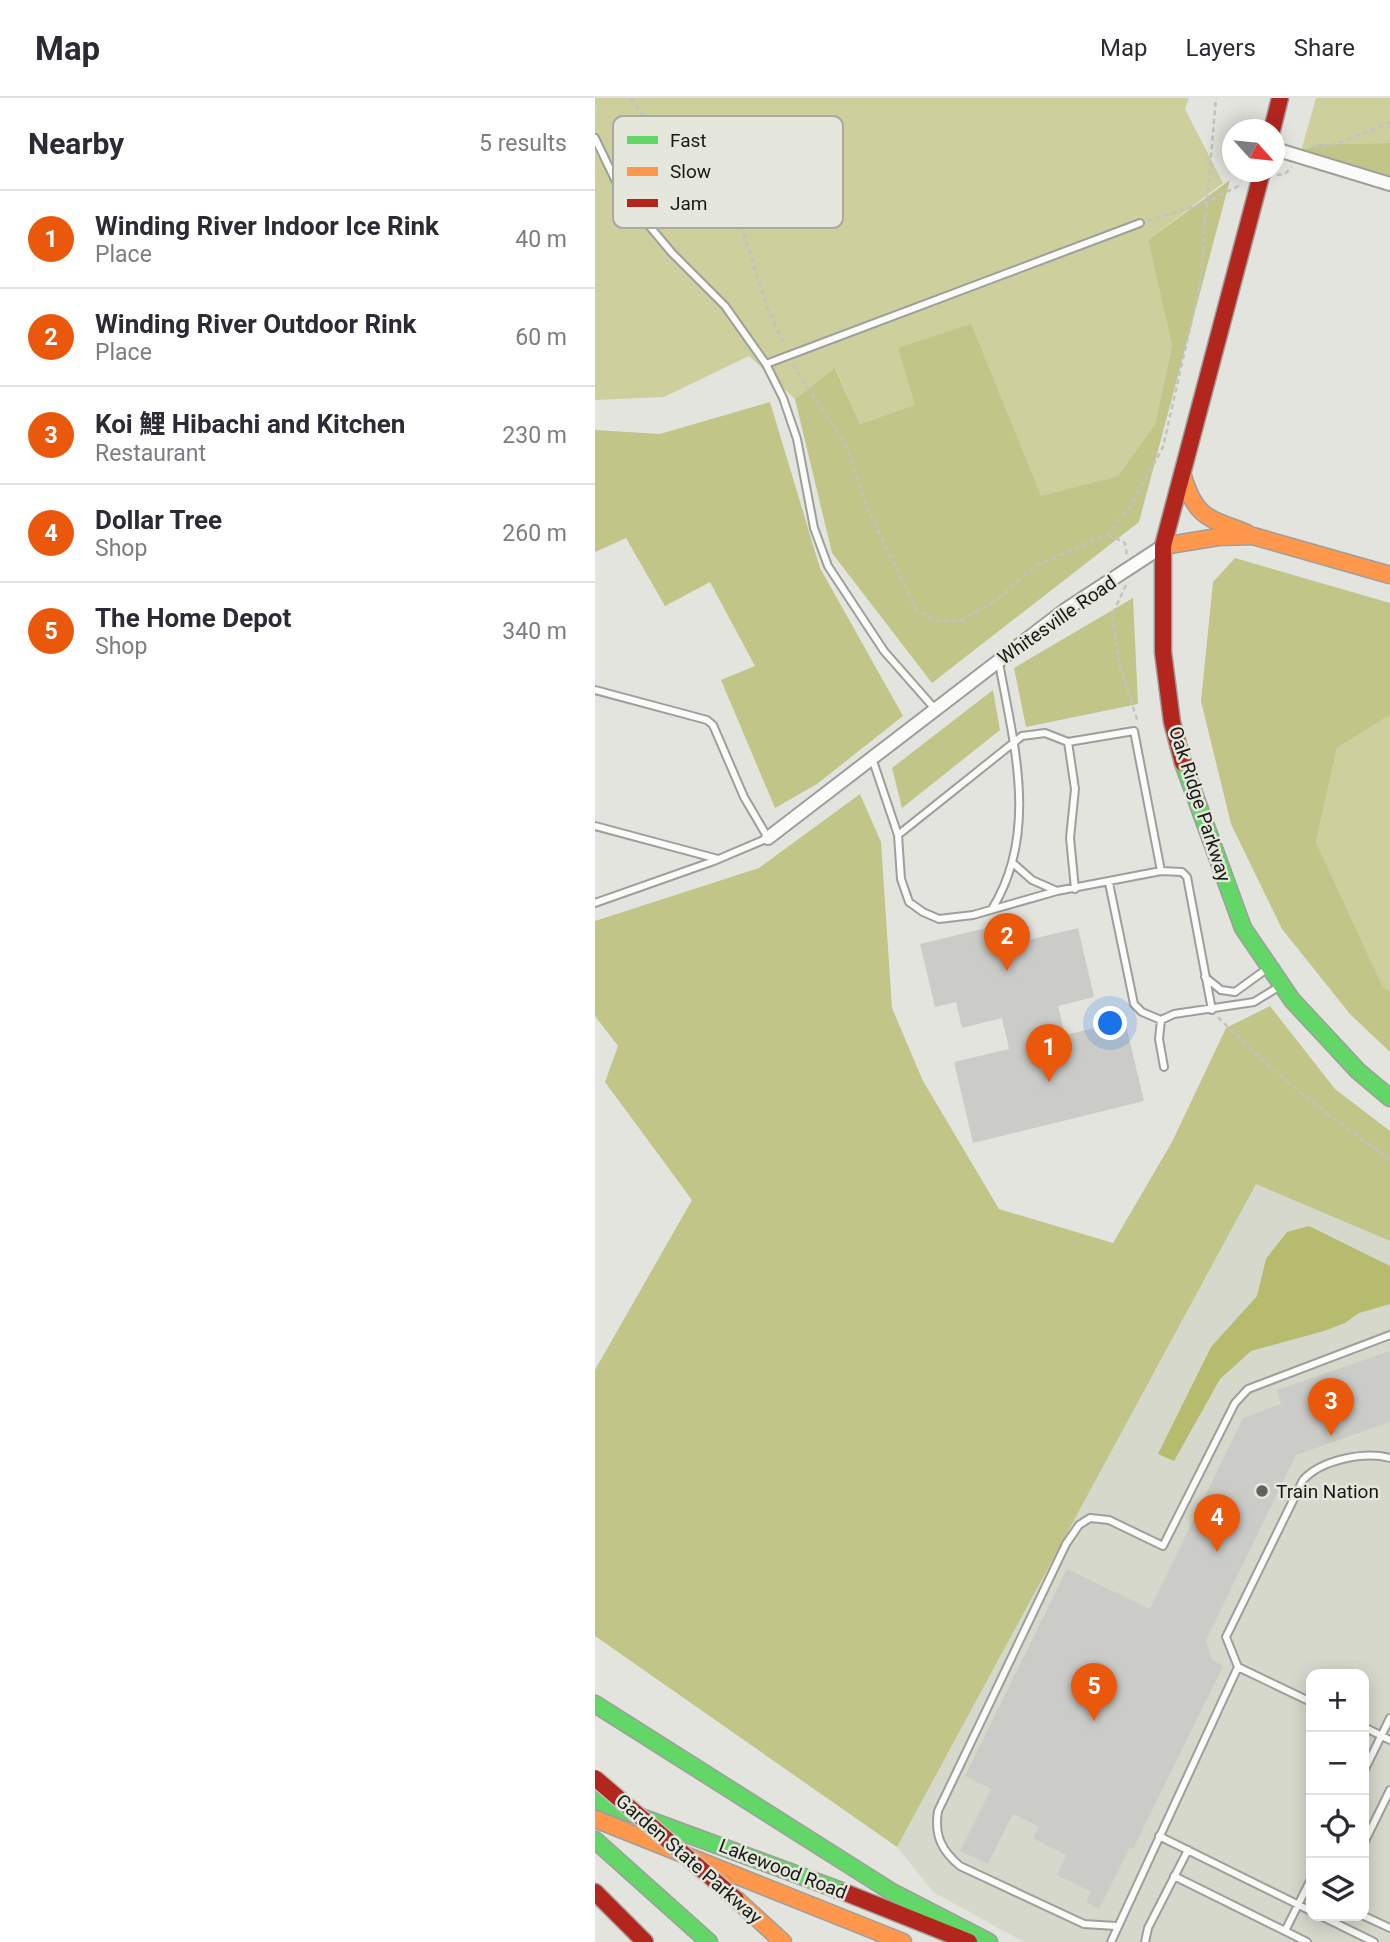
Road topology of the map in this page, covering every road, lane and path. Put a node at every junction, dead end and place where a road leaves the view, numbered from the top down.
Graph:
1 (631, 98) edge
2 (1216, 98) edge
3 (1280, 98) edge
4 (644, 116) edge
5 (1275, 119) edge
6 (595, 138) edge
7 (1285, 152) edge
8 (613, 172) edge
9 (1259, 182) edge
10 (1390, 184) edge
11 (1205, 203) junction
12 (1140, 223) joint
13 (650, 228) edge
14 (742, 228) edge
15 (789, 356) junction
16 (766, 364) junction
17 (1182, 474) junction
18 (1108, 534) junction
19 (1253, 536) junction
20 (1163, 546) junction
21 (1129, 570) junction
22 (1390, 575) edge
23 (998, 661) junction
24 (595, 690) edge
25 (935, 709) junction
26 (1138, 723) dead end
27 (1068, 742) junction
28 (1014, 745) junction
29 (872, 758) junction
30 (595, 826) edge
31 (898, 835) junction
32 (768, 838) junction
33 (720, 859) junction
34 (1014, 864) junction
35 (1161, 871) junction
36 (1108, 883) junction
37 (1075, 889) junction
38 (1057, 891) junction
39 (595, 904) edge
40 (992, 909) junction
41 (1269, 967) junction
42 (1205, 978) junction
43 (1282, 985) junction
44 (1212, 1010) junction
45 (1161, 1020) junction
46 (1164, 1066) dead end
47 (1390, 1098) edge
48 (1390, 1159) edge
49 (1390, 1335) edge
50 (1390, 1458) edge
51 (1238, 1667) junction
52 (1306, 1700) edge
53 (595, 1704) edge
54 (1390, 1718) edge
55 (1369, 1730) edge
56 (1381, 1736) junction
57 (1390, 1740) edge
58 (1369, 1761) edge
59 (595, 1777) edge
60 (1390, 1790) edge
61 (595, 1800) edge
62 (595, 1819) edge
63 (1369, 1833) edge
64 (1159, 1836) junction
65 (595, 1840) edge
66 (1188, 1850) junction
67 (1174, 1876) junction
68 (1306, 1890) edge
69 (595, 1892) edge
70 (1299, 1905) junction
71 (1306, 1908) edge
72 (1369, 1918) edge
73 (1331, 1921) edge
74 (1116, 1926) junction
75 (1390, 1928) edge
76 (1286, 1931) junction
77 (645, 1942) edge
78 (709, 1942) edge
79 (783, 1942) edge
80 (903, 1942) edge
81 (969, 1942) edge
82 (989, 1942) edge
83 (1111, 1942) edge
84 (1145, 1942) edge
85 (1307, 1942) edge
86 (1374, 1942) edge

1 - 4 path
2 - 11 path
3 - 5 main road
6 - 8 lane
7 - 10 street
9 - 17 main road, Oak Ridge Parkway
11 - 12 path
11 - 18 path
12 - 15 lane
13 - 16 lane
14 - 15 path
15 - 16 lane
15 - 18 path
16 - 25 lane
17 - 19 main road
17 - 20 main road, Oak Ridge Parkway
18 - 21 path
19 - 20 main road, Whitesville Road
19 - 22 main road, Whitesville Road
20 - 21 street, Whitesville Road
20 - 41 main road, Oak Ridge Parkway
21 - 23 street, Whitesville Road
21 - 26 path
23 - 25 street, Whitesville Road
23 - 28 lane
24 - 32 lane
25 - 29 street, Whitesville Road
27 - 28 lane
27 - 35 lane
27 - 37 lane
28 - 31 lane
28 - 34 lane
29 - 31 lane
29 - 32 street, Whitesville Road
30 - 33 lane
31 - 40 lane
32 - 33 lane
33 - 39 lane
34 - 38 lane
34 - 40 lane
35 - 36 lane
35 - 42 lane
36 - 37 lane
36 - 45 lane
37 - 38 lane
38 - 40 lane
41 - 42 lane
41 - 43 main road, Oak Ridge Parkway
42 - 44 lane
43 - 44 lane
43 - 47 main road, Oak Ridge Parkway
44 - 45 lane
44 - 48 path
45 - 46 lane
49 - 74 lane
50 - 51 lane
51 - 52 lane
51 - 64 lane
53 - 82 main road
54 - 56 lane
55 - 56 lane
56 - 57 lane
56 - 58 lane
59 - 79 main road, Garden State Parkway, bridge
60 - 63 lane
61 - 81 main road, Lakewood Road
62 - 80 main road, Lakewood Road
64 - 66 lane
64 - 74 lane
65 - 78 main road
66 - 67 lane
66 - 70 lane
67 - 76 lane
67 - 84 lane
68 - 70 lane
69 - 77 main road
70 - 71 lane
70 - 76 lane
72 - 75 lane
73 - 86 lane
74 - 83 lane
76 - 85 lane

